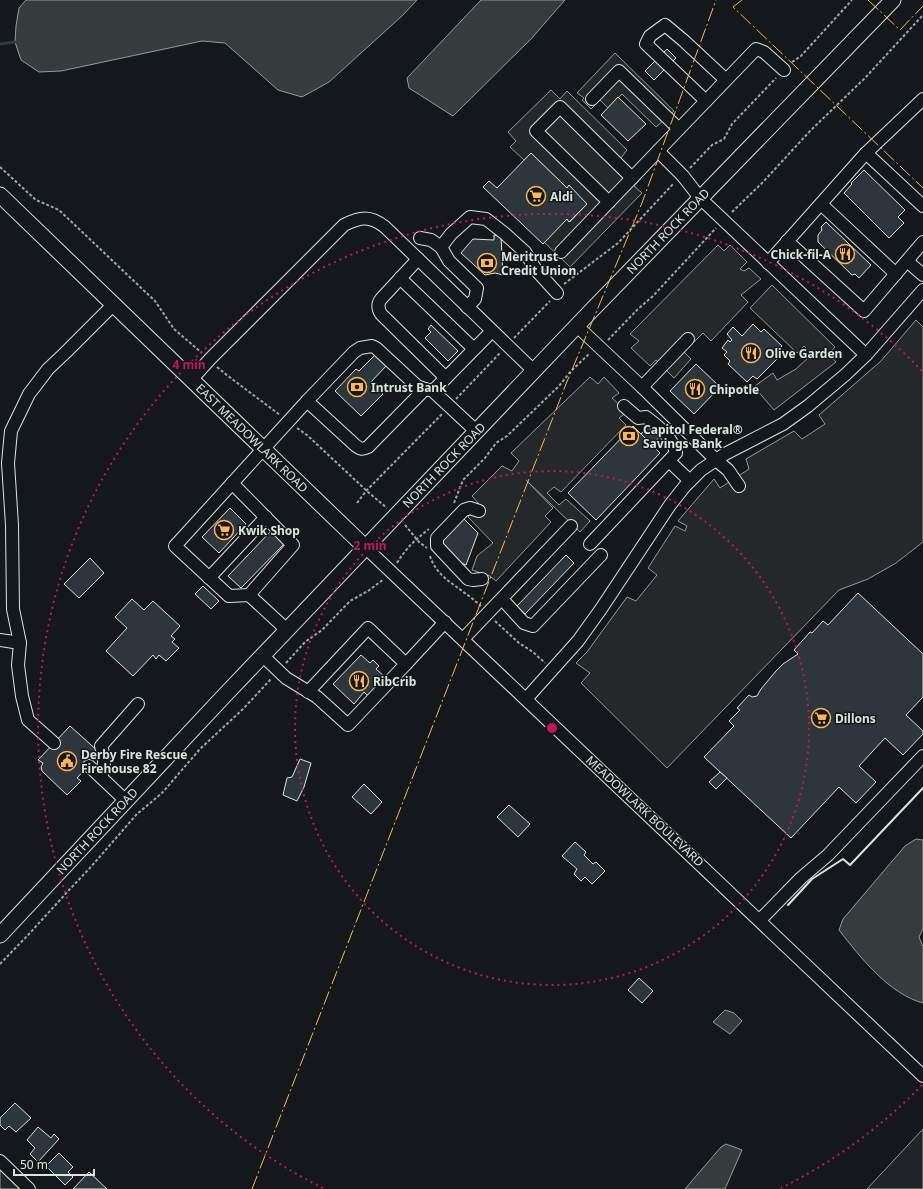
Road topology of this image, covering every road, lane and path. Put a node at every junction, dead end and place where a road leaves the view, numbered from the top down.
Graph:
1 (852, 0) edge
2 (892, 0) edge
3 (923, 15) edge
4 (784, 70) junction
5 (726, 80) junction
6 (592, 99) dead end
7 (923, 99) edge
8 (706, 101) junction
9 (679, 128) junction
10 (658, 151) junction
11 (866, 153) junction
12 (0, 167) edge
13 (683, 176) junction
14 (632, 178) junction
15 (0, 194) edge
16 (700, 198) junction
17 (609, 202) junction
18 (821, 204) junction
19 (923, 206) edge
20 (735, 208) dead end
21 (719, 225) dead end
22 (420, 238) dead end
23 (787, 241) junction
24 (923, 242) edge
25 (441, 247) junction
26 (561, 252) dead end
27 (418, 259) junction
28 (907, 262) junction
29 (768, 263) junction
30 (896, 274) junction
31 (923, 275) edge
32 (400, 278) junction
33 (923, 290) edge
34 (557, 293) junction
35 (114, 304) junction
36 (467, 307) junction
37 (577, 326) junction
38 (492, 331) junction
39 (611, 337) dead end
40 (688, 339) dead end
41 (507, 346) junction
42 (474, 349) junction
43 (591, 352) dead end
44 (866, 355) junction
45 (210, 359) junction
46 (534, 371) junction
47 (446, 378) junction
48 (192, 379) junction
49 (642, 387) junction
50 (429, 390) junction
51 (307, 401) junction
52 (449, 406) junction
53 (624, 406) dead end
54 (288, 422) junction
55 (476, 432) junction
56 (264, 448) junction
57 (716, 460) junction
58 (669, 461) junction
59 (690, 481) junction
60 (232, 483) junction
61 (739, 486) dead end
62 (366, 491) junction
63 (379, 501) dead end
64 (357, 502) dead end
65 (454, 506) dead end
66 (479, 510) dead end
67 (266, 517) junction
68 (571, 526) dead end
69 (431, 528) dead end
70 (590, 544) dead end
71 (366, 548) junction
72 (404, 552) dead end
73 (601, 555) dead end
74 (209, 578) junction
75 (482, 579) dead end
76 (384, 580) dead end
77 (249, 595) junction
78 (502, 599) junction
79 (494, 620) dead end
80 (445, 622) junction
81 (287, 630) junction
82 (463, 639) junction
83 (0, 640) edge
84 (20, 643) junction
85 (262, 656) junction
86 (406, 664) junction
87 (546, 664) dead end
88 (279, 671) junction
89 (308, 692) junction
90 (526, 699) junction
91 (138, 704) dead end
92 (54, 743) dead end
93 (923, 756) edge
94 (89, 766) dead end
95 (101, 777) junction
96 (126, 801) junction
97 (760, 920) junction
98 (0, 935) edge
99 (0, 964) edge
100 (921, 1069) edge
101 (0, 1161) edge
102 (29, 1189) edge

1 - 4 path
2 - 16 main road, NORTH ROCK ROAD
3 - 20 path
4 - 5 street
4 - 13 path
5 - 8 street
5 - 8 street
6 - 9 street
7 - 11 street
8 - 9 street
9 - 10 street
10 - 13 street
10 - 14 street
11 - 18 street
11 - 19 street
12 - 45 path
13 - 16 street
13 - 34 path
14 - 17 street
14 - 17 street
15 - 35 main road, EAST MEADOWLARK ROAD
16 - 29 street
16 - 37 main road, NORTH ROCK ROAD
17 - 26 street
18 - 23 street
18 - 30 street
21 - 39 path
22 - 25 street
23 - 29 street
23 - 30 street
24 - 28 street
25 - 34 street
25 - 36 street
27 - 32 street
27 - 36 street
27 - 45 street
28 - 30 street
28 - 31 street
29 - 44 street
32 - 42 street
32 - 47 street
33 - 44 street
34 - 41 path
35 - 48 main road, EAST MEADOWLARK ROAD
35 - 84 street
36 - 38 street
37 - 46 main road, NORTH ROCK ROAD
37 - 49 street
38 - 41 street
38 - 42 street
40 - 49 street
41 - 46 street
41 - 52 path
42 - 47 street
43 - 65 path
44 - 57 street
45 - 48 street
45 - 54 path
46 - 55 main road, NORTH ROCK ROAD
47 - 50 street
48 - 56 main road, EAST MEADOWLARK ROAD
49 - 57 street
50 - 51 street
50 - 51 street
50 - 52 street
51 - 54 street
52 - 55 street
52 - 62 path
53 - 58 street
54 - 56 street
54 - 62 path
55 - 71 main road, NORTH ROCK ROAD
56 - 60 street
56 - 71 main road, EAST MEADOWLARK ROAD
57 - 59 street
57 - 61 street
58 - 59 street
58 - 70 street
59 - 90 street
60 - 67 street
60 - 74 street
62 - 63 path
62 - 64 path
66 - 75 street
67 - 74 street
67 - 77 street
68 - 78 street
69 - 72 path
71 - 80 street, MEADOWLARK BOULEVARD
71 - 81 main road, NORTH ROCK ROAD
73 - 78 street
74 - 77 street
76 - 88 path
77 - 81 street
78 - 82 street
79 - 87 path
80 - 82 street, MEADOWLARK BOULEVARD
80 - 86 street
81 - 85 main road, NORTH ROCK ROAD
82 - 90 street, MEADOWLARK BOULEVARD
83 - 84 street
84 - 92 street
85 - 88 street
85 - 96 main road, NORTH ROCK ROAD
86 - 89 street
86 - 89 street
88 - 89 street
88 - 99 path
90 - 97 street, MEADOWLARK BOULEVARD
91 - 95 street
93 - 97 street
94 - 95 street
95 - 96 street
96 - 98 main road, NORTH ROCK ROAD
97 - 100 street, MEADOWLARK BOULEVARD
101 - 102 street

